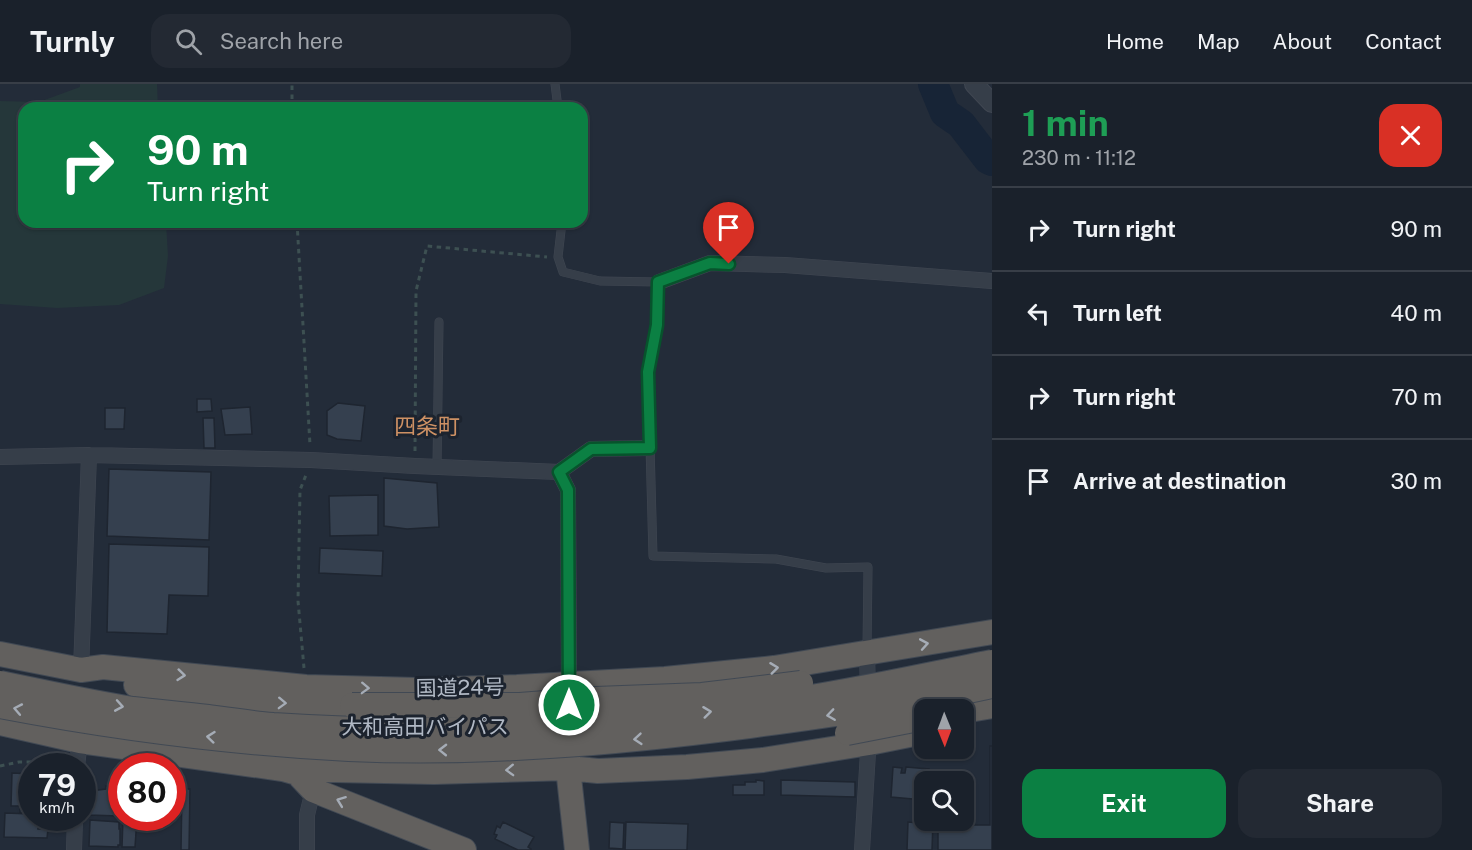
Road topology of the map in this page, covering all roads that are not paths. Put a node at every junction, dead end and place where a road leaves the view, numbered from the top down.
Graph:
1 (555, 84) edge
2 (974, 84) edge
3 (557, 102) edge
4 (992, 103) edge
5 (561, 228) edge
6 (992, 281) edge
7 (658, 282) junction
8 (439, 322) dead end
9 (650, 448) junction
10 (89, 455) junction
11 (0, 457) edge
12 (437, 467) junction
13 (559, 472) junction
14 (992, 632) edge
15 (867, 653) junction
16 (992, 653) edge
17 (0, 654) edge
18 (992, 662) edge
19 (81, 670) junction
20 (0, 683) edge
21 (569, 684) junction
22 (992, 686) edge
23 (0, 706) edge
24 (992, 706) edge
25 (974, 709) edge
26 (914, 720) edge
27 (992, 720) edge
28 (0, 723) edge
29 (974, 723) edge
30 (914, 734) edge
31 (80, 741) junction
32 (869, 743) junction
33 (79, 753) edge
34 (568, 768) junction
35 (283, 769) junction
36 (313, 790) junction
37 (75, 831) edge
38 (74, 850) edge
39 (308, 850) edge
40 (464, 850) edge
41 (577, 850) edge
42 (862, 850) edge

1 - 3 lane
2 - 4 street
5 - 7 lane
6 - 7 street
7 - 9 lane
8 - 12 lane
9 - 13 street
9 - 15 lane
10 - 11 street
10 - 12 street
10 - 19 street
12 - 13 street
13 - 21 street
15 -> 14 highway, 国道24号
21 -> 15 highway, 国道24号
15 - 32 street
19 -> 16 highway, bridge
17 - 19 highway, 国道24号
20 -> 18 highway, 大和高田バイパス, bridge
19 -> 21 highway, 国道24号
19 - 31 highway
21 - 34 highway
22 -> 23 highway, 大和高田バイパス, bridge
24 - 25 highway
26 - 34 highway, bridge
27 - 29 highway
28 - 31 highway
30 - 32 highway
31 - 33 street
31 - 35 highway
32 - 34 highway
32 - 42 street
34 -> 35 highway
34 - 41 highway
35 - 36 highway
36 - 39 street
40 -> 36 highway
37 - 38 street

